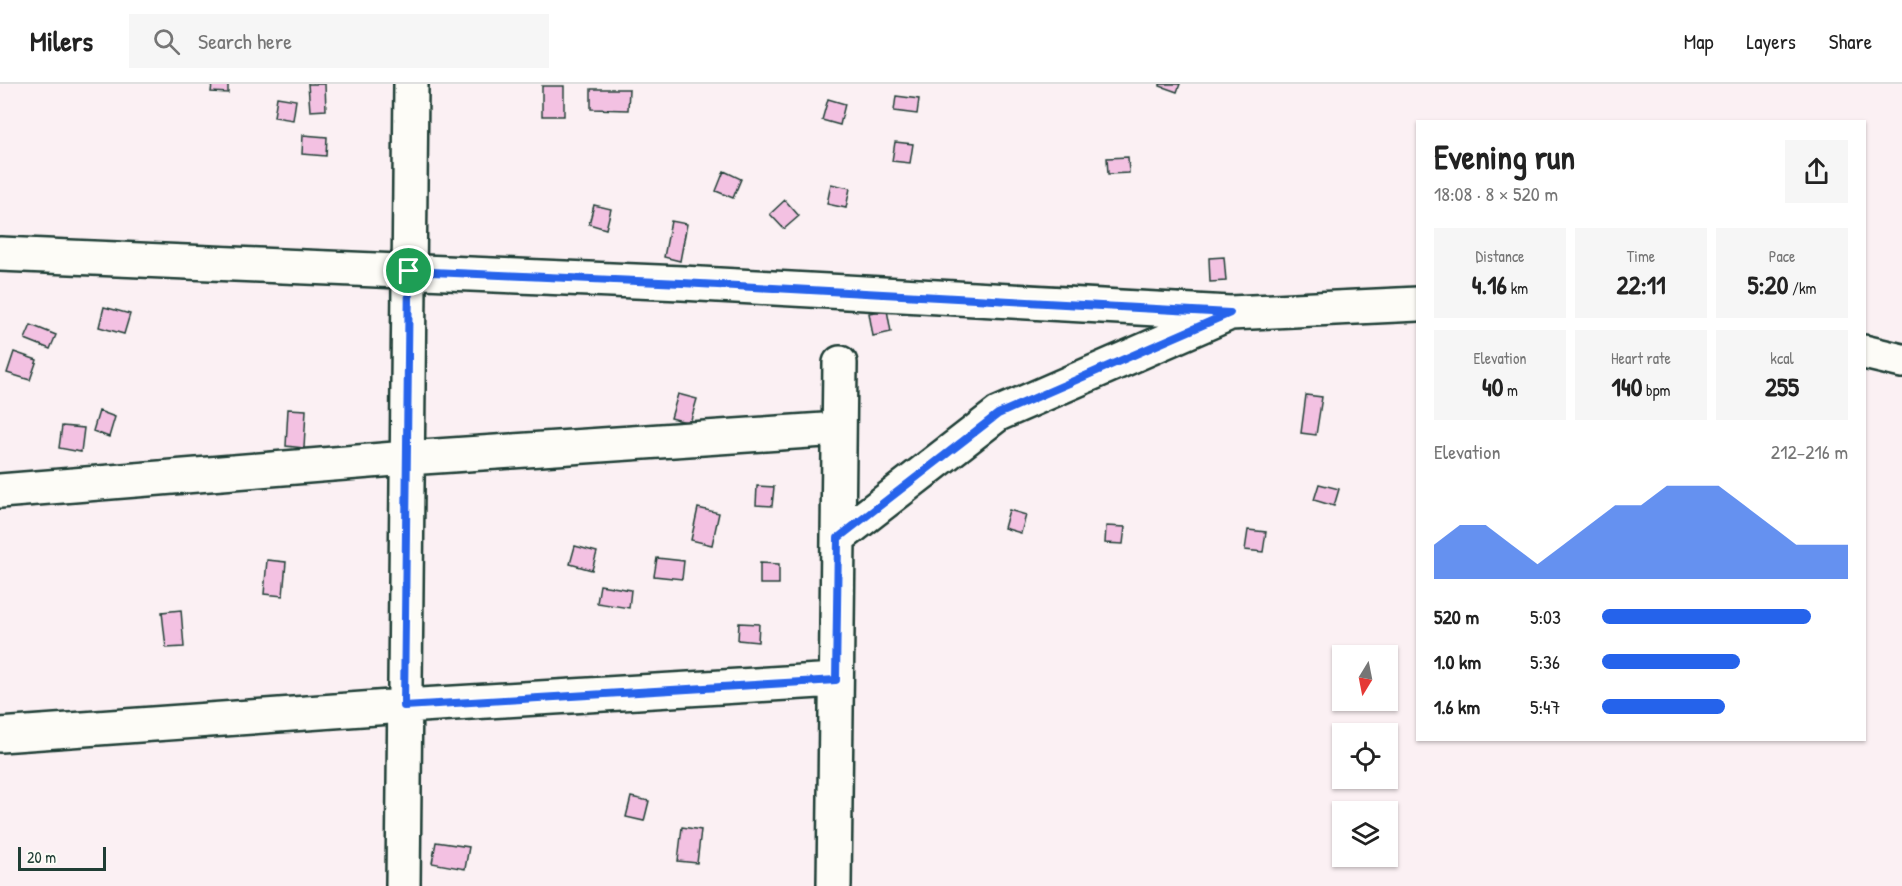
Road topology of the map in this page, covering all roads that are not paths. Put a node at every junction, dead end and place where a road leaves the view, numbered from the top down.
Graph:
1 (411, 84) edge
2 (0, 254) edge
3 (409, 271) junction
4 (1416, 304) edge
5 (1230, 313) junction
6 (1866, 352) edge
7 (1902, 360) edge
8 (840, 363) dead end
9 (839, 429) junction
10 (407, 459) junction
11 (0, 491) edge
12 (838, 538) junction
13 (836, 680) junction
14 (404, 706) junction
15 (0, 735) edge
16 (403, 886) edge
17 (834, 886) edge

1 - 3 street
2 - 3 street
3 - 5 street
3 - 10 street
4 - 5 street
5 - 12 street
6 - 7 street
8 - 9 street
9 - 10 street
9 - 12 street
10 - 11 street
10 - 14 street
12 - 13 street
13 - 14 street
13 - 17 street
14 - 15 street
14 - 16 street

